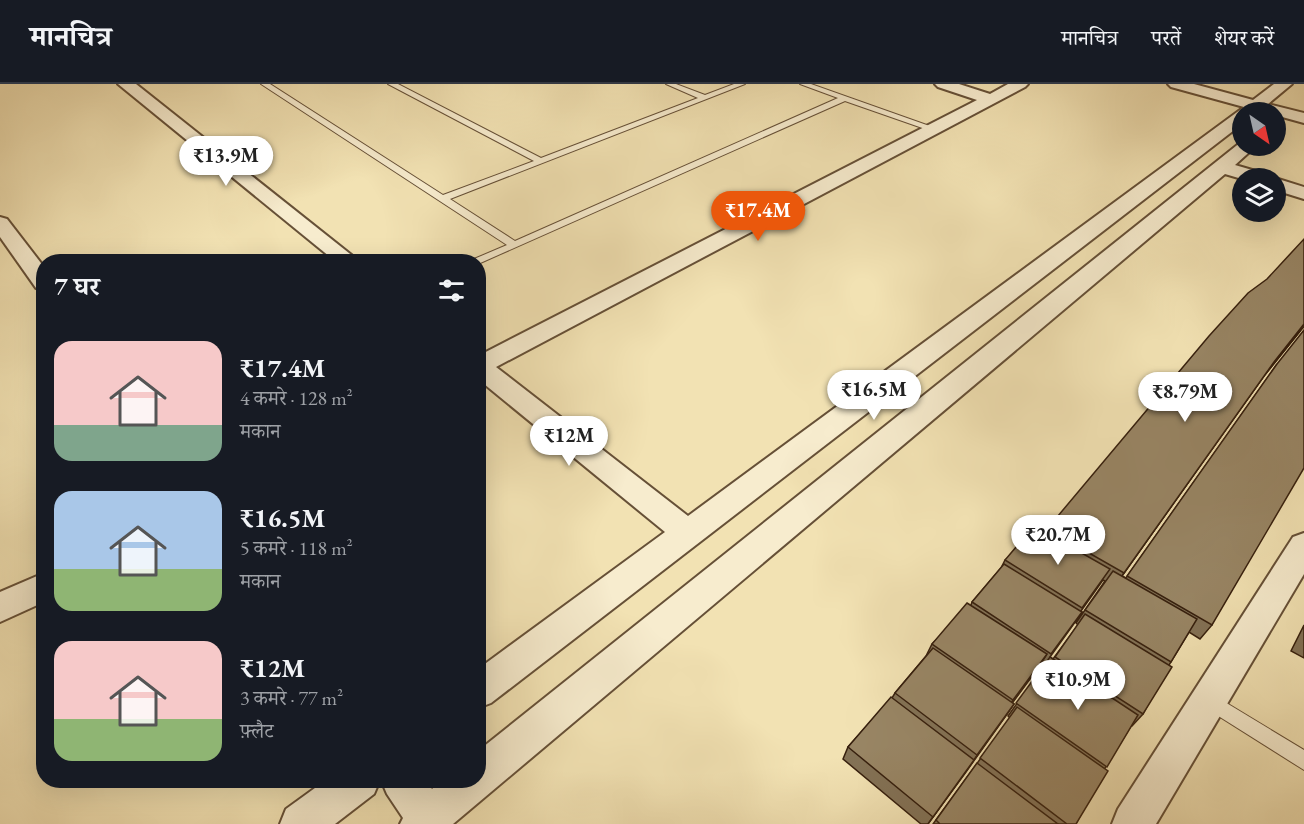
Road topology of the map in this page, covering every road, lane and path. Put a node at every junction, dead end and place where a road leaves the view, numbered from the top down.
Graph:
1 (126, 84) edge
2 (265, 84) edge
3 (392, 84) edge
4 (670, 84) edge
5 (741, 84) edge
6 (804, 84) edge
7 (943, 84) edge
8 (1020, 84) edge
9 (1176, 84) edge
10 (1284, 84) edge
11 (705, 98) junction
12 (845, 98) junction
13 (991, 99) junction
14 (1304, 99) edge
15 (1260, 102) edge
16 (1232, 105) edge
17 (1286, 114) edge
18 (1286, 118) edge
19 (1304, 118) edge
20 (1232, 123) edge
21 (934, 129) junction
22 (1234, 156) edge
23 (541, 161) junction
24 (1221, 166) junction
25 (1232, 169) edge
26 (1286, 187) edge
27 (1304, 193) edge
28 (442, 199) junction
29 (0, 223) edge
30 (514, 245) junction
31 (339, 254) edge
32 (486, 257) edge
33 (36, 272) edge
34 (486, 362) edge
35 (486, 372) edge
36 (688, 533) junction
37 (1304, 546) edge
38 (36, 590) edge
39 (0, 608) edge
40 (486, 685) edge
41 (1209, 700) junction
42 (1304, 761) edge
43 (486, 770) edge
44 (349, 788) edge
45 (406, 788) edge
46 (465, 788) edge
47 (427, 822) edge
48 (302, 824) edge
49 (1132, 824) edge

1 - 31 street
2 - 28 lane
3 - 23 lane
4 - 11 lane
5 - 11 lane
6 - 12 lane
7 - 13 street
8 - 13 street
9 - 16 street
10 - 15 street
11 - 23 lane
12 - 21 lane
12 - 30 lane
13 - 21 street
14 - 17 street
18 - 19 street
20 - 36 street
21 - 34 street
22 - 24 street
23 - 28 lane
24 - 25 street
24 - 43 street
26 - 27 street
28 - 30 lane
29 - 33 street
30 - 32 lane
35 - 36 street
36 - 40 street
37 - 41 street
38 - 39 street
41 - 42 lane
41 - 49 street
44 - 48 street
45 - 47 street
46 - 47 street

